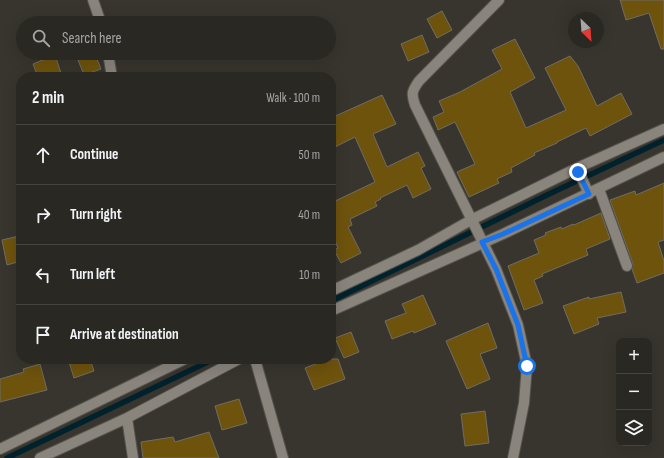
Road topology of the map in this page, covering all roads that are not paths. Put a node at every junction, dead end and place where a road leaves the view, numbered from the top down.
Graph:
1 (93, 0) edge
2 (499, 0) edge
3 (99, 16) edge
4 (109, 60) edge
5 (111, 72) edge
6 (664, 129) edge
7 (664, 157) edge
8 (578, 170) junction
9 (599, 189) junction
10 (588, 192) junction
11 (472, 222) junction
12 (481, 240) junction
13 (627, 266) dead end
14 (336, 289) edge
15 (336, 309) edge
16 (175, 364) edge
17 (230, 364) edge
18 (256, 364) edge
19 (127, 418) junction
20 (0, 449) edge
21 (40, 458) edge
22 (133, 458) edge
23 (283, 458) edge
24 (513, 458) edge

1 - 3 street
2 - 11 street
4 - 5 street
6 - 8 street
7 - 9 street
8 - 10 street
8 - 11 street
9 - 10 street
9 - 13 street
10 - 12 street
11 - 12 street
11 - 14 street
12 - 15 street
12 - 24 street
16 - 20 street
17 - 19 street
18 - 23 street
19 - 21 street
19 - 22 street

